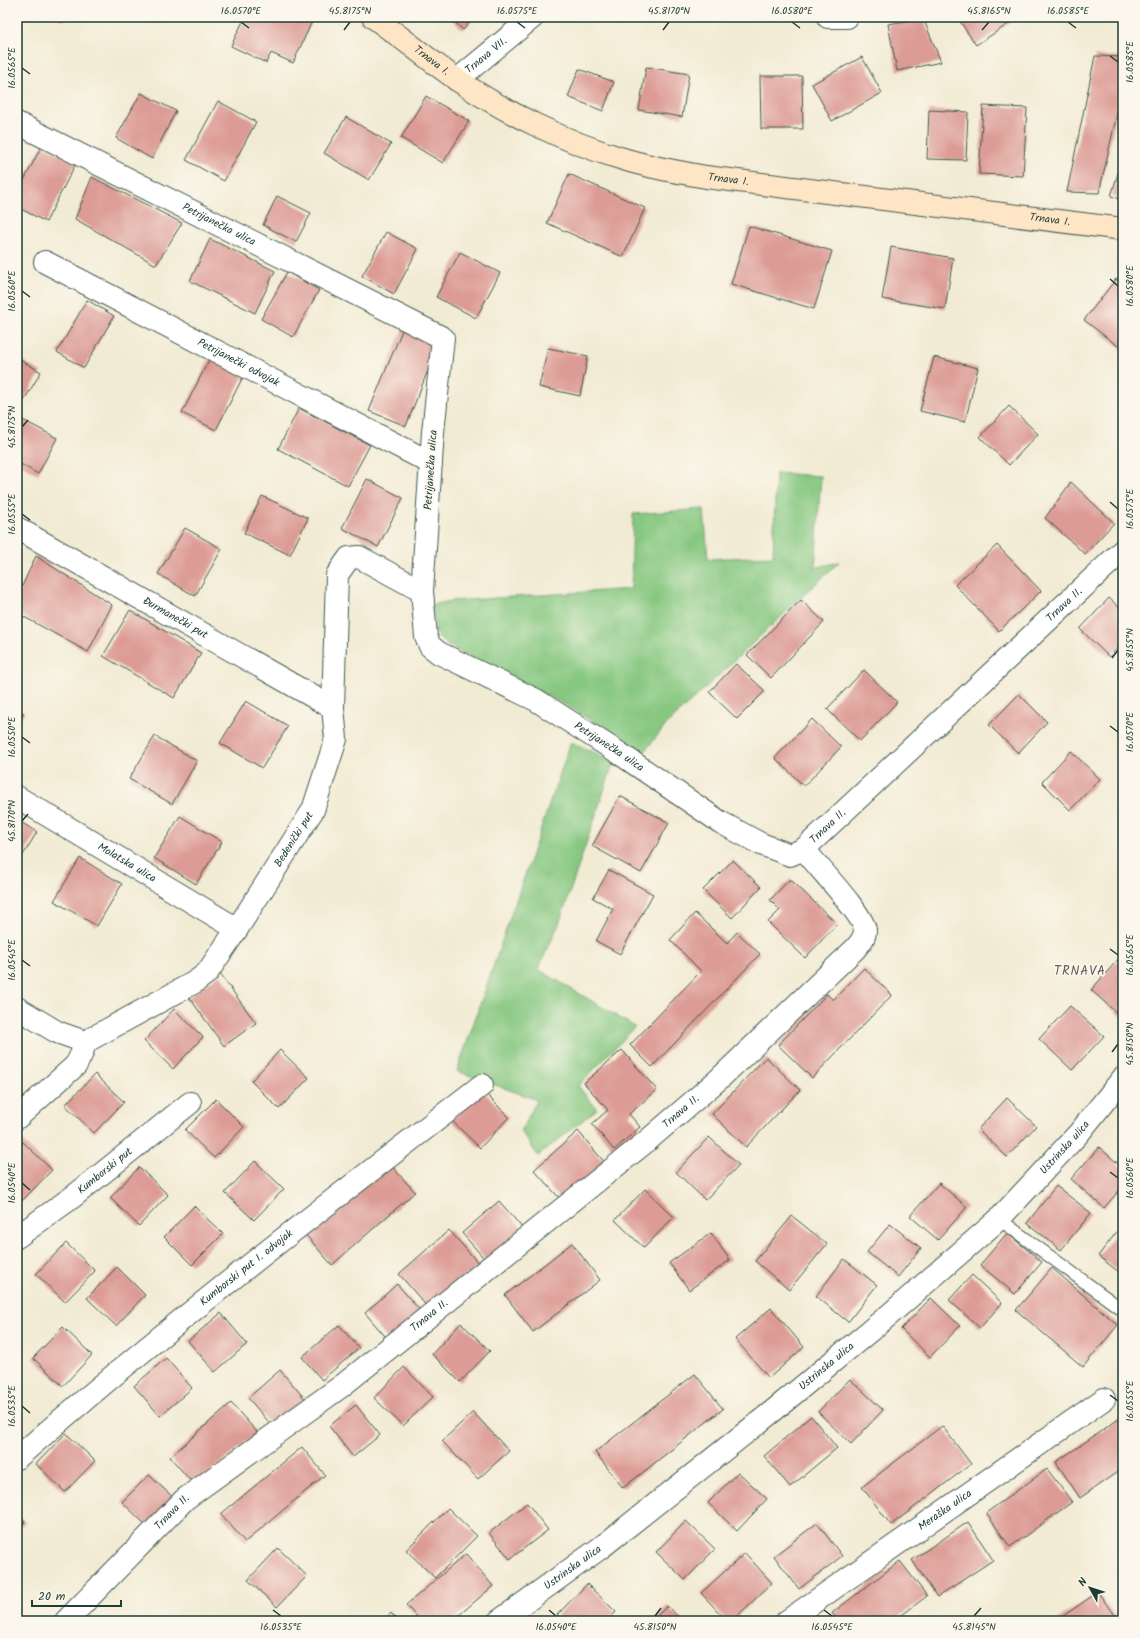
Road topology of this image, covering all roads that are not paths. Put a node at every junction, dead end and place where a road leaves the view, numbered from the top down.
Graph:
1 (373, 17) edge
2 (533, 17) edge
3 (828, 17) edge
4 (847, 17) edge
5 (457, 80) junction
6 (17, 123) edge
7 (1123, 229) edge
8 (45, 262) dead end
9 (431, 463) junction
10 (17, 528) edge
11 (1123, 550) edge
12 (422, 591) junction
13 (333, 708) junction
14 (17, 797) edge
15 (804, 850) junction
16 (237, 929) junction
17 (17, 1008) edge
18 (85, 1042) junction
19 (1123, 1078) edge
20 (482, 1085) dead end
21 (190, 1103) dead end
22 (17, 1118) edge
23 (999, 1219) junction
24 (17, 1237) edge
25 (1120, 1308) dead end
26 (1104, 1399) dead end
27 (17, 1458) edge
28 (66, 1621) edge
29 (498, 1621) edge
30 (787, 1621) edge

1 - 5 street, Trnava I.
2 - 5 street, Trnava VII.
3 - 4 street
5 - 7 street, Trnava I.
6 - 9 street, Petrijanečka ulica
8 - 9 street, Petrijanečki odvojak
9 - 12 street, Petrijanečka ulica
10 - 13 street, Đurmanečki put
11 - 15 street, Trnava II.
12 - 13 street, Bedenički put
12 - 15 street, Petrijanečka ulica
13 - 16 street, Bedenički put
14 - 16 street, Molatska ulica
15 - 28 street, Trnava II.
16 - 18 street, Bedenički put
17 - 18 street
18 - 22 street
19 - 23 street, Ustrinska ulica
20 - 27 street, Kumborski put I. odvojak
21 - 24 street, Kumborski put
23 - 25 lane
23 - 29 street, Ustrinska ulica
26 - 30 street, Meraška ulica

